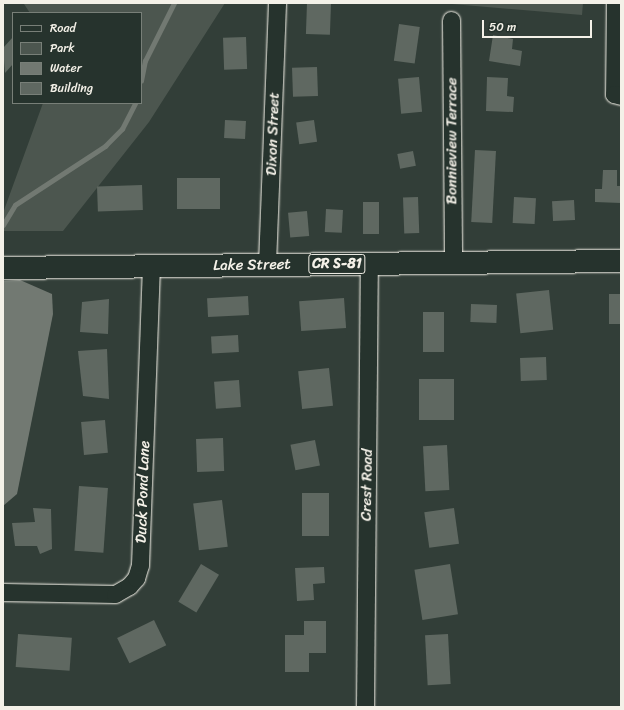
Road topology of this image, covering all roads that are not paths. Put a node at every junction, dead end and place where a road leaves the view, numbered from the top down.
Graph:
1 (277, 3) edge
2 (615, 3) edge
3 (451, 20) dead end
4 (621, 96) edge
5 (621, 261) edge
6 (453, 262) junction
7 (267, 264) junction
8 (369, 264) junction
9 (151, 266) junction
10 (3, 268) edge
11 (3, 592) edge
12 (365, 707) edge

1 - 7 street, Dixon Street
2 - 4 street
3 - 6 street, Bonnieview Terrace
5 - 6 main road, Lake Street / CR S-81
6 - 8 main road, Lake Street / CR S-81
7 - 8 main road, Lake Street / CR S-81
7 - 9 main road, Lake Street / CR S-81
8 - 12 street, Crest Road
9 - 10 main road, Lake Street / CR S-81
9 - 11 street, Duck Pond Lane

